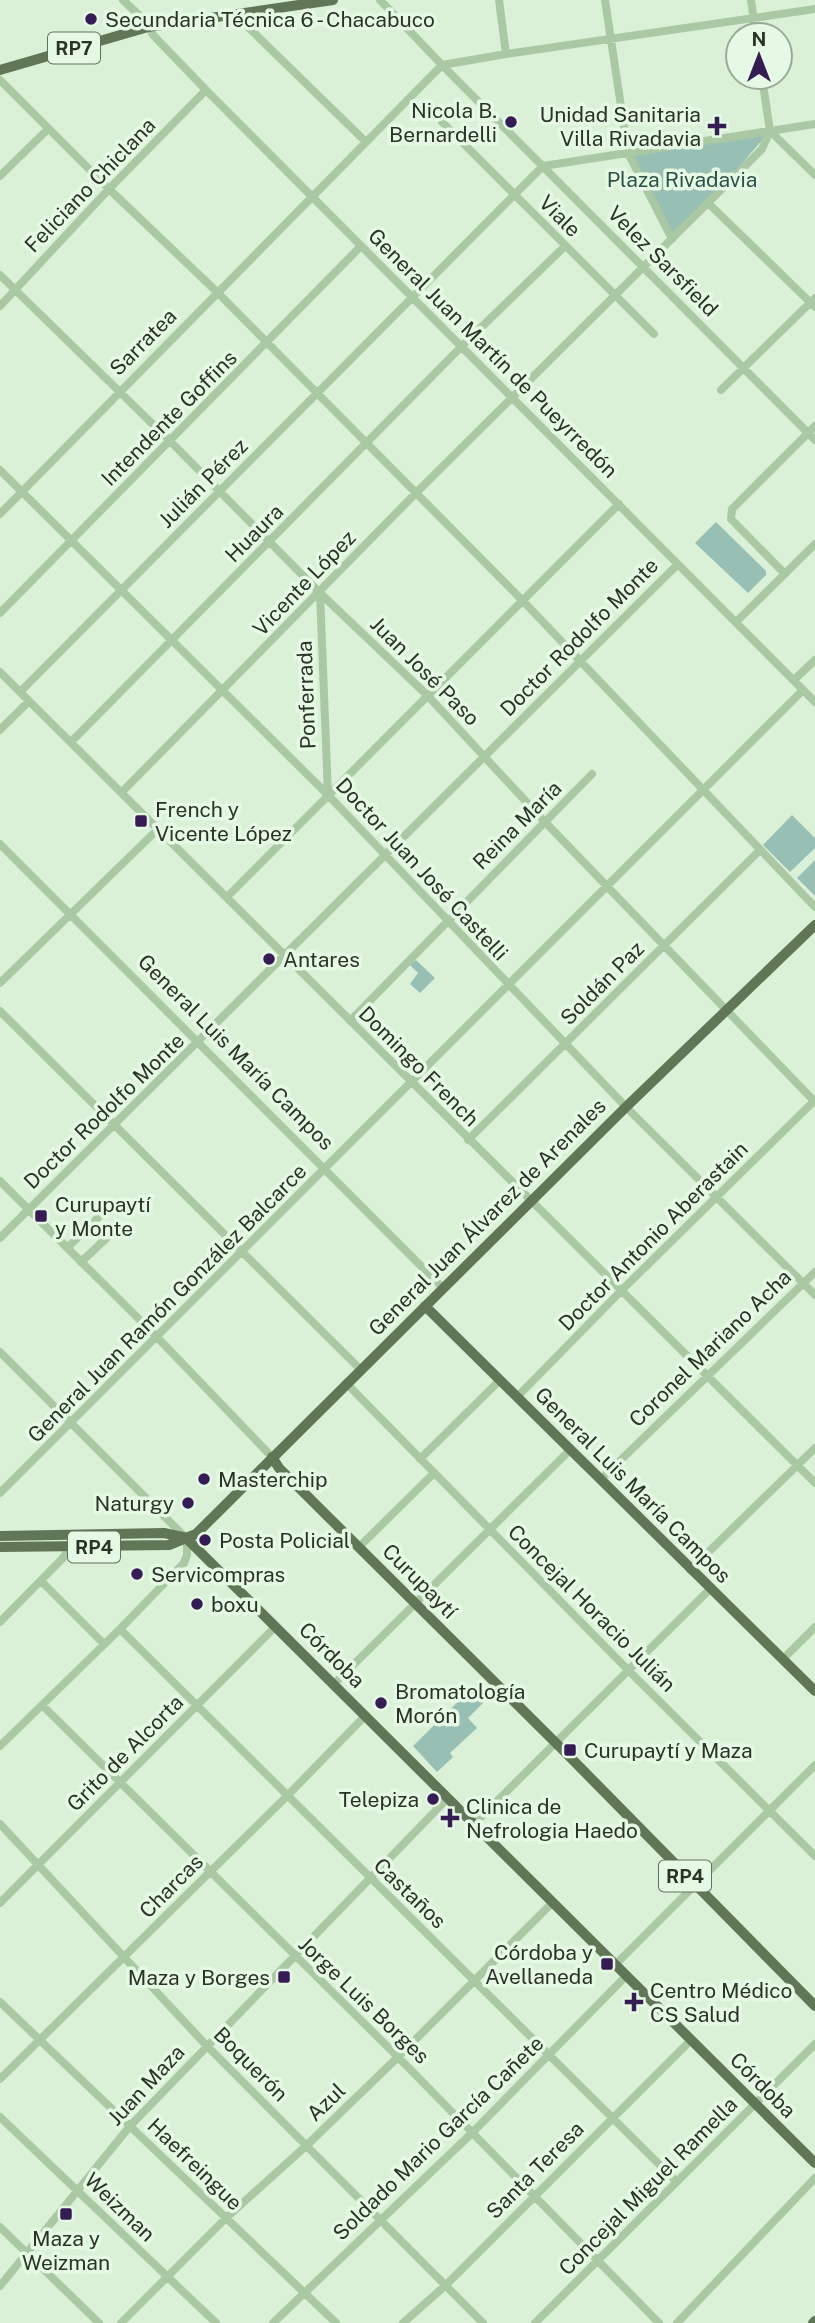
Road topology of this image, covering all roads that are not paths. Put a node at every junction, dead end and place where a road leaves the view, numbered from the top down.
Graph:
1 (123, 0) edge
2 (333, 0) edge
3 (380, 0) edge
4 (499, 0) edge
5 (605, 0) edge
6 (751, 0) edge
7 (815, 9) edge
8 (239, 13) junction
9 (754, 18) junction
10 (754, 21) edge
11 (148, 27) junction
12 (611, 39) junction
13 (506, 54) junction
14 (442, 65) junction
15 (0, 70) edge
16 (0, 80) edge
17 (206, 90) junction
18 (764, 91) edge
19 (442, 122) dead end
20 (815, 124) edge
21 (48, 129) junction
22 (770, 131) junction
23 (366, 142) junction
24 (628, 153) junction
25 (543, 166) junction
26 (815, 175) edge
27 (0, 176) edge
28 (109, 189) junction
29 (312, 196) junction
30 (515, 196) junction
31 (708, 203) junction
32 (673, 239) junction
33 (362, 246) junction
34 (565, 246) junction
35 (645, 267) junction
36 (0, 275) edge
37 (15, 290) junction
38 (217, 292) junction
39 (615, 296) junction
40 (411, 297) junction
41 (813, 303) edge
42 (0, 306) edge
43 (654, 334) dead end
44 (268, 343) junction
45 (461, 347) junction
46 (745, 367) junction
47 (720, 390) dead end
48 (120, 391) junction
49 (316, 393) junction
50 (511, 398) junction
51 (813, 433) edge
52 (170, 441) junction
53 (367, 443) junction
54 (0, 470) edge
55 (22, 491) junction
56 (220, 491) junction
57 (416, 493) junction
58 (619, 504) junction
59 (0, 514) edge
60 (71, 541) junction
61 (270, 541) junction
62 (815, 544) edge
63 (678, 564) junction
64 (785, 574) junction
65 (121, 591) junction
66 (320, 593) junction
67 (523, 601) junction
68 (0, 613) edge
69 (736, 622) junction
70 (171, 640) junction
71 (815, 660) edge
72 (580, 661) junction
73 (0, 672) edge
74 (794, 680) junction
75 (222, 690) junction
76 (803, 691) junction
77 (20, 692) junction
78 (428, 696) junction
79 (29, 701) junction
80 (815, 702) edge
81 (0, 730) edge
82 (71, 742) junction
83 (484, 755) junction
84 (592, 774) dead end
85 (703, 790) junction
86 (122, 792) junction
87 (328, 795) junction
88 (545, 822) junction
89 (158, 829) junction
90 (0, 844) edge
91 (760, 850) junction
92 (384, 855) junction
93 (607, 887) junction
94 (227, 897) junction
95 (815, 907) edge
96 (71, 915) junction
97 (447, 921) junction
98 (815, 925) edge
99 (665, 945) junction
100 (285, 957) junction
101 (0, 983) edge
102 (508, 986) junction
103 (726, 1010) junction
104 (0, 1011) edge
105 (350, 1021) junction
106 (200, 1042) junction
107 (565, 1044) junction
108 (412, 1083) junction
109 (815, 1101) edge
110 (626, 1107) junction
111 (115, 1125) junction
112 (468, 1140) junction
113 (326, 1170) junction
114 (0, 1181) edge
115 (716, 1198) junction
116 (531, 1201) junction
117 (107, 1209) dead end
118 (28, 1210) junction
119 (115, 1230) dead end
120 (0, 1238) edge
121 (67, 1248) junction
122 (244, 1252) junction
123 (81, 1262) junction
124 (815, 1272) edge
125 (803, 1283) junction
126 (443, 1288) junction
127 (622, 1289) junction
128 (815, 1295) edge
129 (425, 1306) junction
130 (156, 1336) junction
131 (0, 1352) edge
132 (360, 1369) junction
133 (707, 1375) junction
134 (500, 1380) junction
135 (346, 1383) junction
136 (517, 1397) junction
137 (71, 1422) junction
138 (815, 1448) edge
139 (570, 1450) junction
140 (272, 1457) junction
141 (420, 1459) junction
142 (798, 1465) junction
143 (434, 1473) junction
144 (600, 1480) junction
145 (815, 1483) edge
146 (0, 1493) edge
147 (491, 1531) junction
148 (0, 1535) edge
149 (187, 1539) junction
150 (0, 1547) edge
151 (71, 1547) junction
152 (359, 1548) junction
153 (690, 1570) junction
154 (41, 1581) junction
155 (710, 1589) junction
156 (417, 1604) junction
157 (0, 1622) edge
158 (275, 1627) junction
159 (815, 1627) edge
160 (120, 1629) junction
161 (104, 1644) junction
162 (783, 1659) junction
163 (629, 1671) junction
164 (333, 1685) junction
165 (815, 1691) edge
166 (41, 1704) junction
167 (198, 1704) junction
168 (365, 1716) junction
169 (556, 1744) junction
170 (0, 1746) edge
171 (815, 1766) edge
172 (121, 1784) junction
173 (287, 1796) junction
174 (448, 1798) junction
175 (769, 1810) junction
176 (0, 1824) edge
177 (474, 1824) junction
178 (815, 1856) edge
179 (39, 1864) junction
180 (209, 1872) junction
181 (370, 1878) junction
182 (694, 1885) junction
183 (0, 1903) edge
184 (552, 1903) junction
185 (294, 1956) junction
186 (124, 1957) junction
187 (615, 1965) junction
188 (626, 1976) junction
189 (474, 1979) junction
190 (0, 2002) edge
191 (815, 2006) edge
192 (39, 2040) junction
193 (691, 2040) junction
194 (815, 2044) edge
195 (206, 2045) junction
196 (549, 2055) junction
197 (398, 2057) junction
198 (0, 2079) edge
199 (755, 2103) junction
200 (0, 2117) edge
201 (611, 2119) junction
202 (130, 2126) junction
203 (473, 2132) junction
204 (307, 2145) junction
205 (815, 2163) edge
206 (815, 2178) edge
207 (676, 2181) junction
208 (78, 2190) junction
209 (534, 2196) junction
210 (226, 2218) junction
211 (382, 2220) junction
212 (0, 2227) edge
213 (27, 2252) junction
214 (598, 2261) junction
215 (166, 2276) junction
216 (446, 2285) junction
217 (0, 2286) edge
218 (304, 2292) junction
219 (99, 2323) edge
220 (121, 2323) edge
221 (216, 2323) edge
222 (273, 2323) edge
223 (336, 2323) edge
224 (403, 2323) edge
225 (483, 2323) edge
226 (535, 2323) edge
227 (659, 2323) edge
228 (677, 2323) edge

1 - 11 street, General Juan Martín de Pueyrredón
2 - 8 main road, RP7
3 - 14 street, Velez Sarsfield
4 - 13 street
5 - 12 street
6 - 9 street
7 - 9 street
8 - 11 main road, RP7
8 - 23 street
9 - 10 street
9 - 12 street
11 - 15 main road, RP7
11 - 17 street, General Juan Martín de Pueyrredón
12 - 13 street
12 - 24 street
13 - 14 street
14 - 23 street, Sarratea
14 - 25 street, Velez Sarsfield
16 - 21 street
17 - 28 street, Feliciano Chiclana
17 - 29 street, General Juan Martín de Pueyrredón
18 - 22 street
19 - 30 street, Viale
20 - 22 street
21 - 27 street
21 - 28 street
22 - 24 street
22 - 26 street
22 - 31 street, Vicente López
23 - 29 street, Sarratea
24 - 25 street
24 - 32 street
25 - 30 street, Julián Pérez
25 - 35 street, Velez Sarsfield
28 - 37 street, Feliciano Chiclana
28 - 38 street
29 - 33 street, General Juan Martín de Pueyrredón
29 - 38 street, Sarratea
30 - 34 street, Viale
30 - 40 street, Julián Pérez
31 - 32 street, Vicente López
31 - 41 street
32 - 35 street, Vicente López
33 - 40 street, General Juan Martín de Pueyrredón
33 - 44 street, Intendente Goffins
34 - 39 street, Viale
34 - 45 street, Huaura
35 - 39 street, Vicente López
35 - 46 street, Velez Sarsfield
36 - 37 street, Juan José Paso
37 - 42 street, Feliciano Chiclana
37 - 48 street, Juan José Paso
38 - 44 street
38 - 48 street, Sarratea
39 - 43 street, Viale
39 - 50 street, Vicente López
40 - 45 street, General Juan Martín de Pueyrredón
40 - 49 street, Julián Pérez
41 - 46 street
44 - 49 street
44 - 52 street, Intendente Goffins
45 - 50 street, General Juan Martín de Pueyrredón
45 - 53 street, Huaura
46 - 47 street
46 - 51 street, Velez Sarsfield
48 - 52 street, Juan José Paso
48 - 55 street, Sarratea
49 - 53 street
49 - 56 street, Julián Pérez
50 - 57 street, Vicente López
50 - 58 street, General Juan Martín de Pueyrredón
51 - 64 street
52 - 56 street, Juan José Paso
52 - 60 street, Intendente Goffins
53 - 57 street
53 - 61 street, Huaura
54 - 55 street, Doctor Juan José Castelli
55 - 59 street, Sarratea
55 - 60 street, Doctor Juan José Castelli
56 - 61 street, Juan José Paso
56 - 65 street, Julián Pérez
57 - 66 street, Vicente López
57 - 67 street
58 - 63 street, General Juan Martín de Pueyrredón
58 - 67 street
60 - 65 street, Doctor Juan José Castelli
60 - 68 street, Intendente Goffins
61 - 66 street, Juan José Paso
61 - 70 street, Huaura
62 - 64 street
63 - 69 street, General Juan Martín de Pueyrredón
63 - 72 street, Doctor Rodolfo Monte
64 - 69 street
65 - 70 street, Doctor Juan José Castelli
65 - 77 street, Julián Pérez
66 - 75 street, Vicente López
66 - 78 street, Juan José Paso
66 - 87 street, Ponferrada
67 - 72 street
67 - 78 street
69 - 74 street, General Juan Martín de Pueyrredón
70 - 75 street, Doctor Juan José Castelli
70 - 82 street, Huaura
71 - 74 street
72 - 83 street, Doctor Rodolfo Monte
72 - 85 street
73 - 77 street, Domingo French
74 - 76 street, General Juan Martín de Pueyrredón
75 - 86 street, Vicente López
75 - 87 street, Doctor Juan José Castelli
76 - 80 street, General Juan Martín de Pueyrredón
76 - 85 street, General Juan Ramón González Balcarce
77 - 79 street, Domingo French
78 - 83 street, Juan José Paso
78 - 87 street
79 - 81 street
79 - 82 street, Domingo French
82 - 86 street, Domingo French
83 - 88 street, Juan José Paso
83 - 92 street, Doctor Rodolfo Monte
84 - 88 street, Reina María
85 - 91 street
85 - 93 street, General Juan Ramón González Balcarce
86 - 89 street, Domingo French
87 - 92 street, Doctor Juan José Castelli
87 - 94 street
88 - 93 street, Juan José Paso
88 - 97 street, Reina María
89 - 94 street, Domingo French
89 - 96 street
90 - 96 street, General Luis María Campos
91 - 95 street
91 - 99 street, Soldán Paz
92 - 97 street, Doctor Juan José Castelli
92 - 100 street, Doctor Rodolfo Monte
93 - 99 street, Juan José Paso
93 - 102 street, General Juan Ramón González Balcarce
94 - 100 street, Domingo French
96 - 101 street
96 - 106 street, General Luis María Campos
97 - 102 street, Doctor Juan José Castelli
97 - 105 street, Reina María
98 - 103 main road, General Juan Álvarez de Arenales
99 - 103 street, Juan José Paso
99 - 107 street, Soldán Paz
100 - 105 street, Domingo French
100 - 106 street, Doctor Rodolfo Monte
102 - 107 street, Doctor Juan José Castelli
102 - 108 street, General Juan Ramón González Balcarce
103 - 109 street, Juan José Paso
103 - 110 main road, General Juan Álvarez de Arenales
104 - 111 street
105 - 108 street, Domingo French
106 - 111 street, Doctor Rodolfo Monte
106 - 113 street, General Luis María Campos
107 - 110 street, Doctor Juan José Castelli
107 - 112 street, Soldán Paz
108 - 112 street, Domingo French
108 - 113 street, General Juan Ramón González Balcarce
109 - 115 street, Doctor Antonio Aberastain
110 - 115 street, Doctor Juan José Castelli
110 - 116 main road, General Juan Álvarez de Arenales
111 - 118 street, Doctor Rodolfo Monte
111 - 122 street
112 - 116 street, Domingo French
113 - 122 street, General Juan Ramón González Balcarce
113 - 126 street, General Luis María Campos
114 - 118 street, Curupaytí
115 - 125 street, Doctor Juan José Castelli
115 - 127 street, Doctor Antonio Aberastain
116 - 126 main road, General Juan Álvarez de Arenales
116 - 127 street, Domingo French
117 - 121 street
118 - 120 street, Doctor Rodolfo Monte
118 - 121 street, Curupaytí
119 - 123 street
121 - 123 street, Curupaytí
122 - 130 street, General Juan Ramón González Balcarce
122 - 132 street
123 - 130 street, Curupaytí
124 - 125 street, Coronel Mariano Acha
125 - 128 street, Doctor Juan José Castelli
125 - 133 street, Coronel Mariano Acha
126 - 129 main road, General Juan Álvarez de Arenales
127 - 133 street, Domingo French
127 - 136 street, Doctor Antonio Aberastain
129 - 132 main road, General Juan Álvarez de Arenales
129 - 134 main road, General Luis María Campos
130 - 137 street, General Juan Ramón González Balcarce
130 - 140 street, Curupaytí
131 - 137 street, Córdoba
132 - 135 main road, General Juan Álvarez de Arenales
133 - 142 street, Domingo French
133 - 144 street, Coronel Mariano Acha
134 - 136 main road, General Luis María Campos
134 - 141 street
135 - 140 main road, General Juan Álvarez de Arenales
135 - 141 street, Concejal Horacio Julián
136 - 139 main road, General Luis María Campos
137 - 146 street, General Juan Ramón González Balcarce
137 - 149 street, Córdoba
138 - 142 street
139 - 144 main road, General Luis María Campos
139 - 147 street
140 - 149 main road, General Juan Álvarez de Arenales
140 - 152 main road, Curupaytí / RP4
141 - 143 street, Concejal Horacio Julián
142 - 145 street, Domingo French
142 - 153 street
143 - 147 street, Concejal Horacio Julián
143 - 152 street
144 - 153 main road, General Luis María Campos
147 - 156 street
147 - 163 street, Concejal Horacio Julián
148 - 149 main road, RP4
149 - 151 main road, RP4
149 - 158 main road, Córdoba
149 - 160 street
150 - 151 main road, RP4
151 - 154 street
152 - 156 main road, Curupaytí / RP4
153 - 155 main road, General Luis María Campos
154 - 157 street
154 - 161 street
155 - 162 main road, General Luis María Campos
155 - 163 street
156 - 164 street
156 - 169 main road, Curupaytí / RP4
158 - 164 main road, Córdoba
158 - 167 street, Grito de Alcorta
159 - 162 street
160 - 161 street
160 - 167 street, Castaños
161 - 166 street
162 - 165 main road, General Luis María Campos
163 - 169 street
163 - 175 street, Concejal Horacio Julián
164 - 168 main road, Córdoba
166 - 170 street
166 - 172 street, Jorge Luis Borges
167 - 172 street, Grito de Alcorta
167 - 173 street, Castaños
168 - 173 street, Charcas
168 - 174 main road, Córdoba
169 - 177 street
169 - 182 main road, Curupaytí / RP4
171 - 175 street
172 - 179 street, Grito de Alcorta
172 - 180 street, Jorge Luis Borges
173 - 180 street, Charcas
173 - 181 street, Castaños
174 - 177 main road, Córdoba
174 - 181 street, Juan Maza
175 - 178 street, Concejal Horacio Julián
175 - 182 street
176 - 179 street, Boquerón
177 - 184 main road, Córdoba
179 - 183 street, Grito de Alcorta
179 - 186 street, Boquerón
180 - 185 street, Jorge Luis Borges
180 - 186 street, Charcas
181 - 185 street, Juan Maza
181 - 189 street, Castaños
182 - 187 street
182 - 191 main road, Curupaytí / RP4
184 - 187 main road, Córdoba
184 - 189 street, Azul
185 - 195 street, Juan Maza
185 - 197 street, Jorge Luis Borges
186 - 192 street, Charcas
186 - 195 street, Boquerón
187 - 188 main road, Córdoba
188 - 193 main road, Córdoba
188 - 196 street, Soldado Mario García Cañete
189 - 196 street, Castaños
189 - 197 street, Azul
190 - 192 street, Haefreingue
192 - 198 street, Charcas
192 - 202 street, Haefreingue
193 - 199 main road, Córdoba
193 - 201 street, Santa Teresa
194 - 199 street, Concejal Miguel Ramella
195 - 202 street, Juan Maza
195 - 204 street, Boquerón
196 - 201 street, Castaños
196 - 203 street, Soldado Mario García Cañete
197 - 203 street, Jorge Luis Borges
197 - 204 street, Azul
199 - 205 main road, Córdoba
199 - 207 street, Concejal Miguel Ramella
200 - 208 street, Weizman
201 - 207 street, Castaños
201 - 209 street, Santa Teresa
202 - 208 street, Juan Maza
202 - 210 street, Haefreingue
203 - 209 street, Jorge Luis Borges
203 - 211 street, Soldado Mario García Cañete
204 - 210 street, Azul
204 - 211 street, Boquerón
206 - 228 street
207 - 214 street, Concejal Miguel Ramella
208 - 213 street, Juan Maza
208 - 215 street, Weizman
209 - 214 street, Jorge Luis Borges
209 - 216 street, Santa Teresa
210 - 215 street, Azul
210 - 218 street, Haefreingue
211 - 216 street, Boquerón
211 - 218 street, Soldado Mario García Cañete
212 - 213 street
213 - 217 street, Juan Maza
213 - 219 street
214 - 226 street, Concejal Miguel Ramella
214 - 227 street, Jorge Luis Borges
215 - 220 street, Azul
215 - 221 street, Weizman
216 - 224 street, Santa Teresa
216 - 225 street, Boquerón
218 - 222 street, Soldado Mario García Cañete
218 - 223 street, Haefreingue

